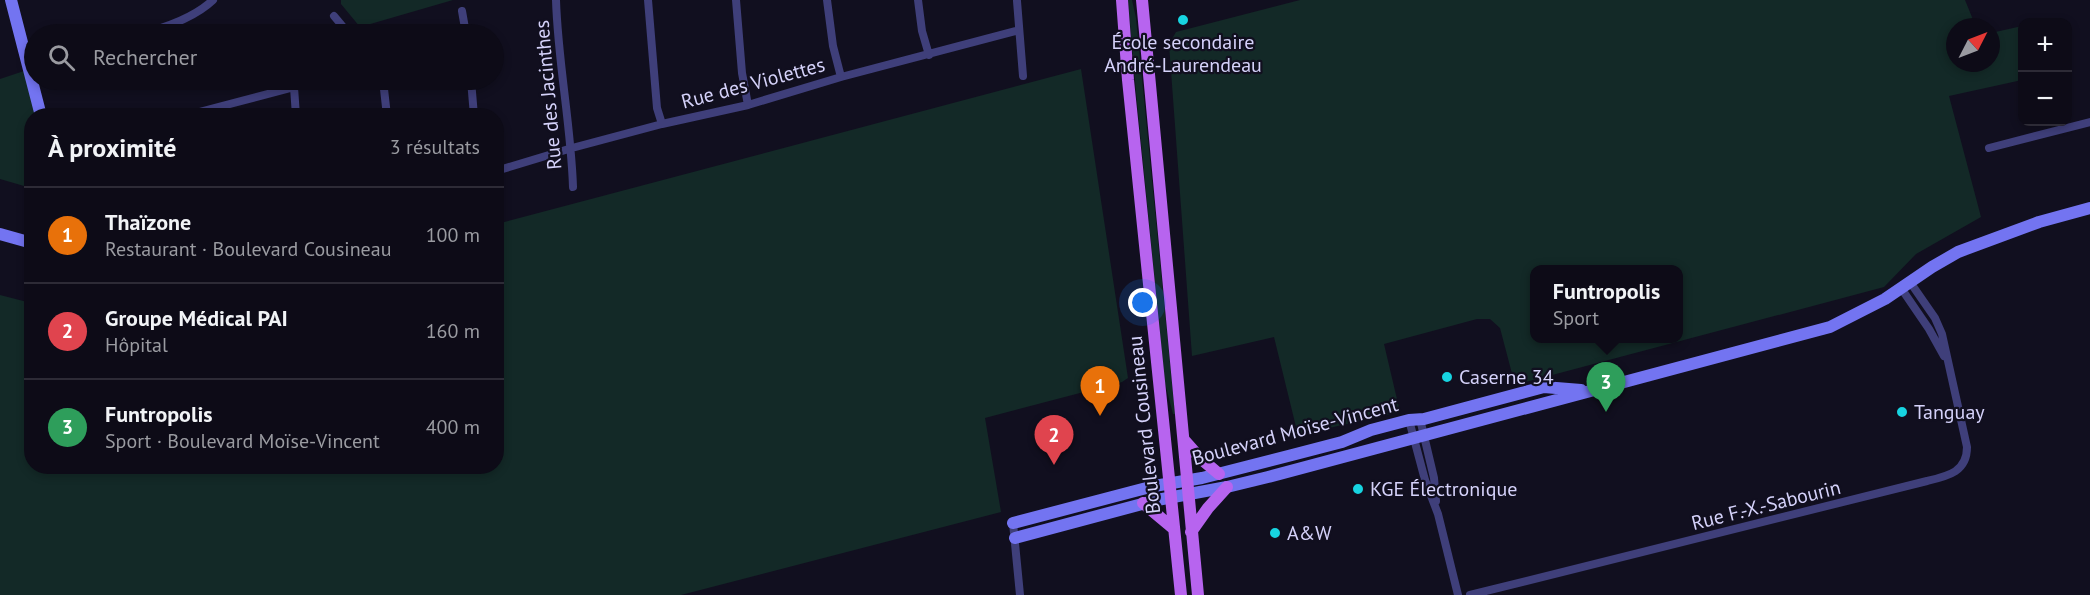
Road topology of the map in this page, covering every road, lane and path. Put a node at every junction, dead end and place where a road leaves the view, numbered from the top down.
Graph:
1 (10, 0) edge
2 (213, 0) edge
3 (556, 0) edge
4 (648, 0) edge
5 (736, 0) edge
6 (828, 0) edge
7 (918, 0) edge
8 (1122, 0) edge
9 (1142, 0) edge
10 (1017, 1) edge
11 (462, 11) dead end
12 (334, 16) dead end
13 (170, 24) edge
14 (341, 24) edge
15 (464, 24) edge
16 (1019, 30) junction
17 (24, 42) edge
18 (929, 55) junction
19 (1023, 76) dead end
20 (841, 77) junction
21 (36, 90) edge
22 (283, 90) edge
23 (294, 90) edge
24 (384, 90) edge
25 (472, 90) edge
26 (748, 105) junction
27 (39, 108) edge
28 (214, 108) edge
29 (295, 108) edge
30 (386, 108) edge
31 (473, 108) edge
32 (2090, 122) edge
33 (662, 124) junction
34 (572, 148) junction
35 (1989, 148) dead end
36 (504, 169) edge
37 (573, 187) dead end
38 (2090, 208) edge
39 (0, 234) edge
40 (24, 241) edge
41 (1906, 285) junction
42 (1588, 391) junction
43 (1414, 420) junction
44 (1419, 436) junction
45 (1184, 440) junction
46 (1219, 474) junction
47 (1186, 481) junction
48 (1169, 483) junction
49 (1227, 487) junction
50 (1188, 494) junction
51 (1170, 497) junction
52 (1143, 503) junction
53 (1013, 523) joint
54 (1174, 529) junction
55 (1191, 532) junction
56 (1015, 538) junction
57 (1020, 595) edge
58 (1181, 595) edge
59 (1198, 595) edge
60 (1458, 595) edge
61 (1470, 595) edge

1 - 17 street
2 - 13 street
3 - 34 street, Rue des Jacinthes
4 - 33 street
5 - 26 street
6 - 20 street
7 - 18 street
8 - 48 main road, Boulevard Cousineau
9 - 45 main road, Boulevard Cousineau
10 - 16 street
11 - 15 street
12 - 14 street
16 - 18 street, Rue des Violettes
16 - 19 street
18 - 20 street, Rue des Violettes
20 - 26 street, Rue des Violettes
21 - 27 street
22 - 28 street
23 - 29 street
24 - 30 street
25 - 31 street
26 - 33 street, Rue des Violettes
32 - 35 street
33 - 34 street, Rue des Violettes
34 - 36 street, Rue des Violettes
34 - 37 street, Rue des Jacinthes
38 - 41 street, Boulevard Moïse-Vincent
39 - 40 street
41 - 42 street, Boulevard Moïse-Vincent
41 - 61 street, Rue F.-X.-Sabourin
42 - 43 street, Boulevard Moïse-Vincent
42 - 44 street, Boulevard Moïse-Vincent
43 - 44 street
43 - 46 street, Boulevard Moïse-Vincent
44 - 49 street, Boulevard Moïse-Vincent
44 - 60 street
45 - 46 main road
45 - 47 main road, Boulevard Cousineau
46 - 47 street, Boulevard Moïse-Vincent
47 - 48 street, Boulevard Moïse-Vincent
47 - 50 main road, Boulevard Cousineau
48 - 51 main road, Boulevard Cousineau
48 - 53 street, Boulevard Moïse-Vincent
49 - 50 street, Boulevard Moïse-Vincent
49 - 55 main road
50 - 51 street, Boulevard Moïse-Vincent
50 - 55 main road, Boulevard Cousineau
51 - 52 street, Boulevard Moïse-Vincent
51 - 54 main road, Boulevard Cousineau
52 - 54 main road
52 - 56 street, Boulevard Moïse-Vincent
53 - 56 street
54 - 58 main road, Boulevard Cousineau
55 - 59 main road, Boulevard Cousineau
56 - 57 street

